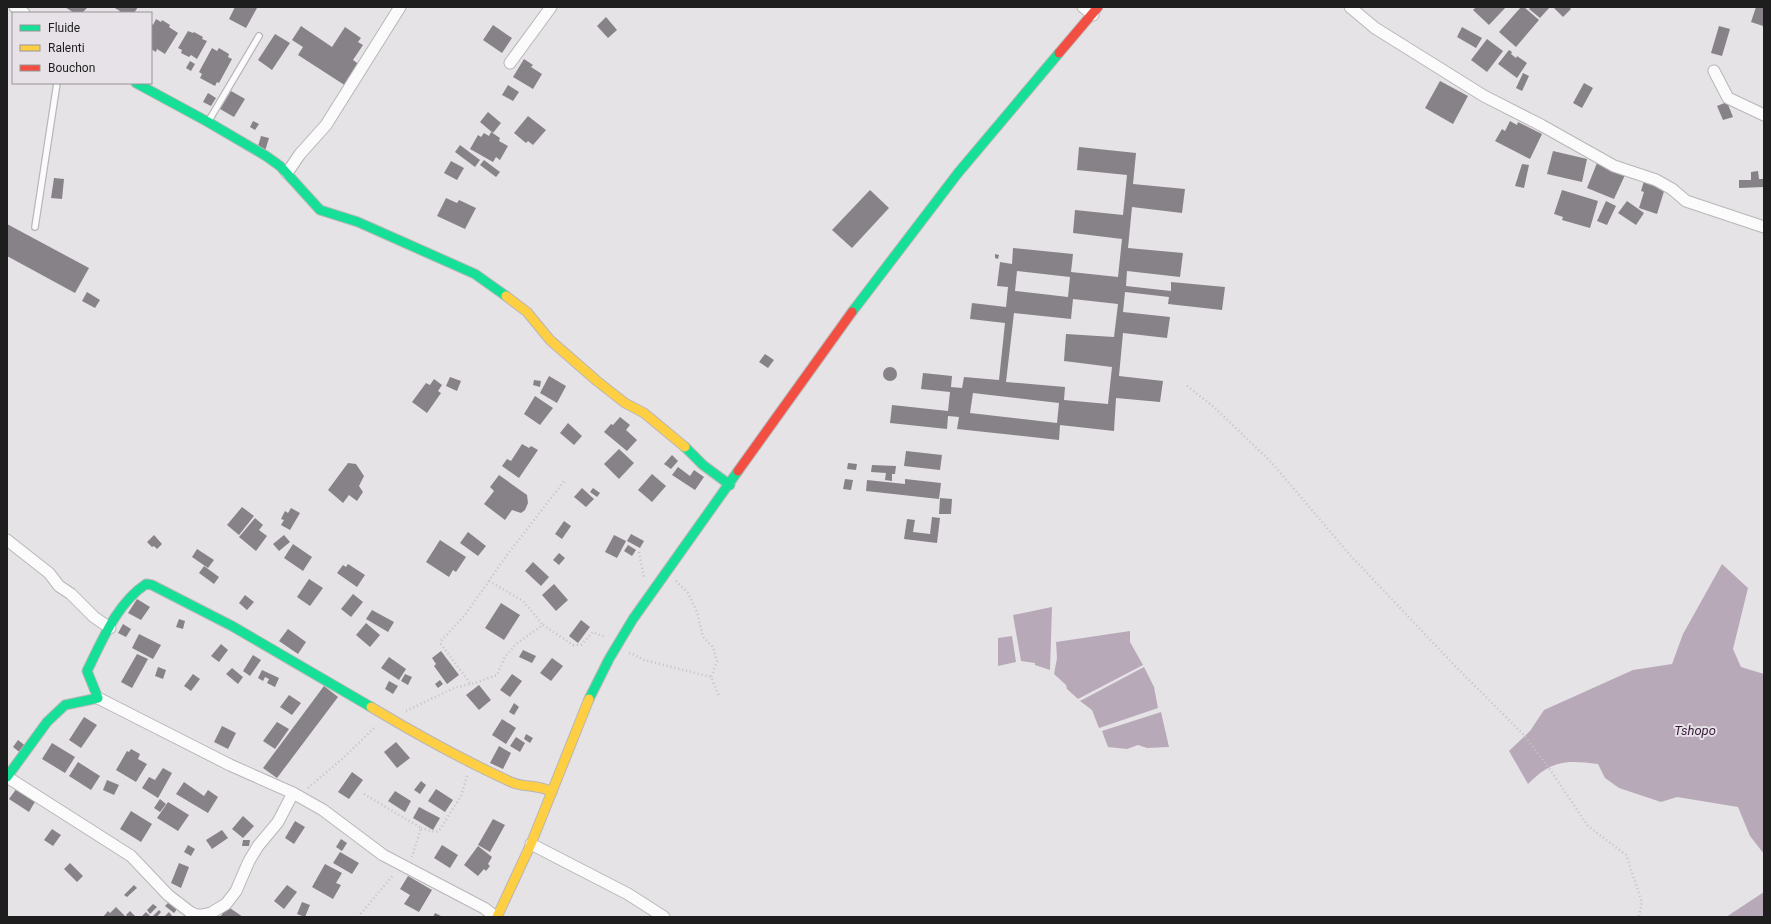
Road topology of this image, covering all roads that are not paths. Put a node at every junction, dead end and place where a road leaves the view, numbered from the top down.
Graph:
1 (400, 7) edge
2 (551, 7) edge
3 (1083, 7) edge
4 (1350, 7) edge
5 (1095, 11) edge
6 (259, 36) dead end
7 (510, 63) dead end
8 (1714, 71) dead end
9 (57, 84) edge
10 (138, 84) edge
11 (1764, 115) edge
12 (208, 122) junction
13 (287, 173) junction
14 (35, 227) dead end
15 (1764, 227) edge
16 (730, 485) junction
17 (7, 540) edge
18 (110, 628) junction
19 (98, 698) junction
20 (7, 777) edge
21 (552, 792) junction
22 (295, 794) junction
23 (531, 844) junction
24 (496, 917) edge
25 (664, 917) edge

1 - 13 street
2 - 7 street
3 - 5 street
4 - 15 street
5 - 16 street
6 - 12 lane
8 - 11 street
9 - 14 lane
10 - 12 street
12 - 13 street
13 - 16 street
16 - 21 street
17 - 18 street
18 - 19 street
18 - 21 street
19 - 20 street
19 - 22 street
20 - 22 street
21 - 23 street
22 - 24 street
23 - 24 street
23 - 25 street

